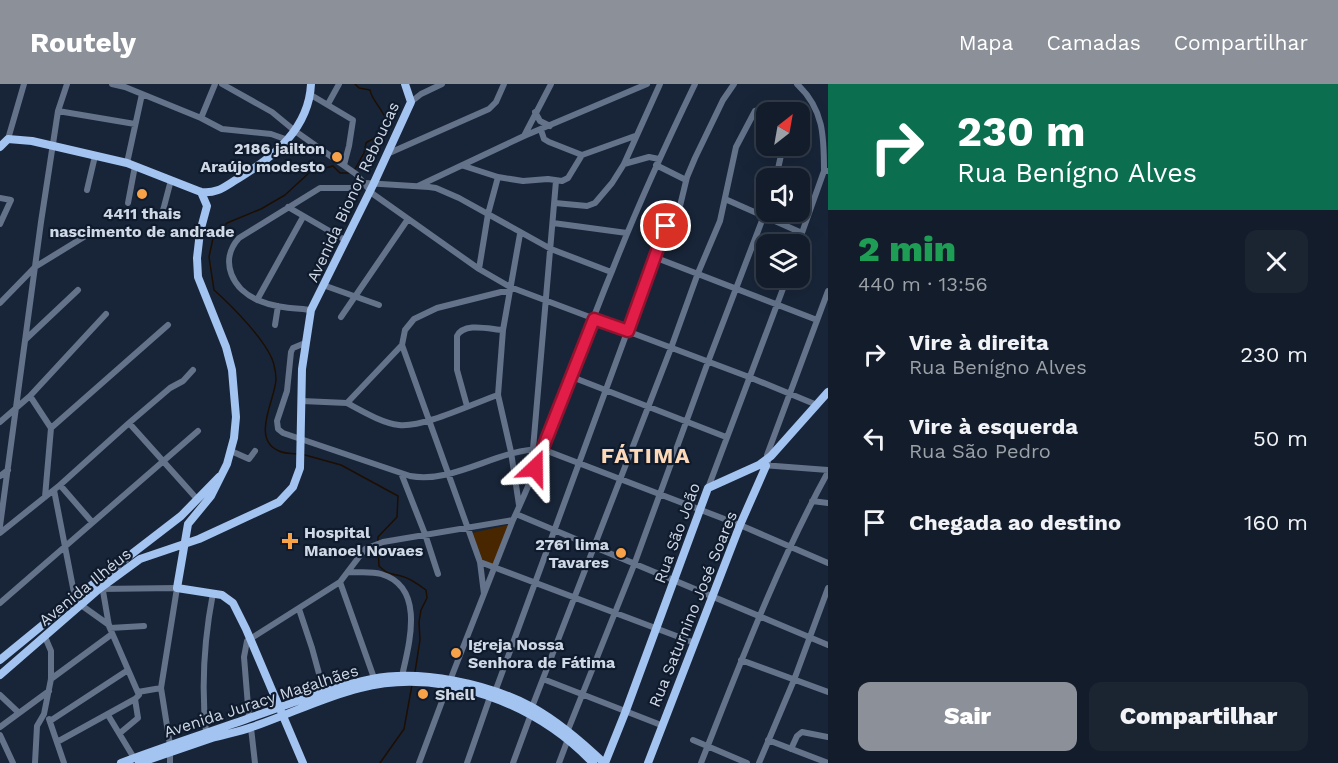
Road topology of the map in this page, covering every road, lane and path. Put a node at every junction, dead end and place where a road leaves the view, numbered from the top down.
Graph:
1 (24, 84) edge
2 (67, 84) edge
3 (112, 84) edge
4 (215, 84) edge
5 (222, 84) edge
6 (311, 84) edge
7 (339, 84) edge
8 (405, 84) edge
9 (422, 84) edge
10 (504, 84) edge
11 (552, 84) edge
12 (647, 84) edge
13 (660, 84) edge
14 (695, 84) edge
15 (734, 84) edge
16 (797, 84) edge
17 (437, 85) edge
18 (142, 94) junction
19 (421, 94) junction
20 (310, 95) junction
21 (411, 102) junction
22 (328, 104) junction
23 (58, 111) junction
24 (756, 111) edge
25 (535, 112) junction
26 (201, 118) junction
27 (135, 124) junction
28 (550, 126) junction
29 (541, 130) junction
30 (295, 131) junction
31 (524, 136) junction
32 (636, 136) junction
33 (8, 139) junction
34 (288, 140) junction
35 (53, 146) junction
36 (0, 147) edge
37 (387, 154) junction
38 (582, 155) junction
39 (95, 156) junction
40 (658, 162) junction
41 (131, 164) junction
42 (624, 164) junction
43 (344, 165) junction
44 (464, 166) junction
45 (380, 168) junction
46 (826, 171) edge
47 (498, 177) junction
48 (171, 180) junction
49 (686, 180) junction
50 (556, 181) junction
51 (390, 185) junction
52 (369, 186) junction
53 (416, 187) junction
54 (87, 190) dead end
55 (208, 193) junction
56 (0, 198) edge
57 (725, 199) junction
58 (128, 203) dead end
59 (555, 203) junction
60 (288, 207) junction
61 (756, 210) edge
62 (488, 214) junction
63 (303, 217) junction
64 (161, 218) dead end
65 (408, 219) junction
66 (761, 222) edge
67 (782, 222) edge
68 (553, 223) junction
69 (0, 224) edge
70 (92, 232) dead end
71 (627, 233) junction
72 (802, 233) joint
73 (520, 234) junction
74 (345, 240) junction
75 (551, 249) junction
76 (654, 257) junction
77 (35, 267) junction
78 (479, 269) junction
79 (611, 272) junction
80 (698, 273) junction
81 (323, 285) junction
82 (783, 288) edge
83 (78, 290) dead end
84 (510, 290) junction
85 (735, 290) junction
86 (828, 291) edge
87 (356, 296) junction
88 (257, 300) junction
89 (545, 300) junction
90 (0, 303) edge
91 (379, 305) dead end
92 (278, 306) junction
93 (777, 306) junction
94 (311, 310) junction
95 (106, 314) dead end
96 (341, 317) dead end
97 (594, 319) junction
98 (817, 320) junction
99 (168, 325) dead end
100 (275, 325) dead end
101 (503, 330) junction
102 (628, 331) junction
103 (26, 340) junction
104 (305, 343) junction
105 (402, 345) junction
106 (671, 348) junction
107 (708, 362) junction
108 (193, 370) dead end
109 (572, 377) junction
110 (749, 377) junction
111 (604, 391) junction
112 (828, 392) edge
113 (789, 393) junction
114 (498, 395) junction
115 (30, 396) junction
116 (302, 401) junction
117 (347, 403) junction
118 (817, 405) junction
119 (467, 406) junction
120 (17, 407) junction
121 (647, 408) junction
122 (428, 421) junction
123 (0, 422) edge
124 (686, 422) junction
125 (129, 423) junction
126 (51, 428) junction
127 (198, 431) dead end
128 (726, 437) junction
129 (302, 439) junction
130 (533, 449) junction
131 (542, 449) junction
132 (231, 451) junction
133 (255, 451) dead end
134 (511, 452) junction
135 (163, 461) junction
136 (766, 462) junction
137 (579, 463) junction
138 (8, 470) junction
139 (828, 471) edge
140 (401, 473) junction
141 (447, 474) junction
142 (0, 476) edge
143 (220, 476) junction
144 (620, 480) junction
145 (60, 485) junction
146 (708, 488) junction
147 (3, 489) edge
148 (54, 490) junction
149 (660, 495) junction
150 (45, 497) junction
151 (197, 499) junction
152 (812, 501) junction
153 (828, 503) edge
154 (519, 505) junction
155 (699, 510) junction
156 (515, 517) junction
157 (92, 522) junction
158 (171, 524) junction
159 (740, 525) junction
160 (0, 526) edge
161 (467, 527) junction
162 (556, 529) junction
163 (187, 531) junction
164 (0, 533) edge
165 (425, 534) junction
166 (199, 539) junction
167 (185, 544) junction
168 (65, 546) junction
169 (594, 547) junction
170 (789, 547) junction
171 (480, 562) junction
172 (828, 563) edge
173 (634, 565) junction
174 (494, 568) junction
175 (348, 572) junction
176 (438, 574) dead end
177 (673, 581) junction
178 (340, 582) junction
179 (535, 584) junction
180 (177, 588) junction
181 (828, 588) edge
182 (101, 590) junction
183 (213, 593) junction
184 (484, 594) junction
185 (712, 597) junction
186 (75, 598) junction
187 (575, 598) junction
188 (0, 603) edge
189 (81, 605) junction
190 (299, 609) junction
191 (616, 613) junction
192 (759, 616) junction
193 (144, 626) dead end
194 (110, 629) junction
195 (656, 629) junction
196 (45, 637) junction
197 (809, 637) junction
198 (249, 638) junction
199 (695, 643) junction
200 (828, 645) edge
201 (0, 660) edge
202 (741, 660) junction
203 (128, 670) junction
204 (0, 675) edge
205 (402, 676) junction
206 (374, 678) junction
207 (51, 679) junction
208 (543, 679) junction
209 (794, 680) junction
210 (449, 684) junction
211 (161, 688) junction
212 (49, 691) junction
213 (324, 692) junction
214 (828, 692) edge
215 (0, 694) edge
216 (493, 694) junction
217 (137, 696) junction
218 (583, 696) junction
219 (279, 708) junction
220 (531, 711) junction
221 (19, 713) junction
222 (625, 713) junction
223 (44, 714) junction
224 (108, 716) junction
225 (283, 716) junction
226 (249, 718) junction
227 (50, 721) junction
228 (661, 725) junction
229 (0, 727) edge
230 (251, 728) junction
231 (206, 732) junction
232 (120, 733) junction
233 (0, 735) edge
234 (568, 735) junction
235 (828, 737) edge
236 (693, 740) dead end
237 (768, 740) junction
238 (57, 742) junction
239 (708, 746) junction
240 (170, 748) junction
241 (791, 749) junction
242 (136, 761) edge
243 (13, 763) edge
244 (35, 763) edge
245 (64, 763) edge
246 (121, 763) edge
247 (170, 763) edge
248 (250, 763) edge
249 (255, 763) edge
250 (303, 763) edge
251 (419, 763) edge
252 (466, 763) edge
253 (513, 763) edge
254 (560, 763) edge
255 (593, 763) edge
256 (604, 763) edge
257 (648, 763) edge
258 (701, 763) edge
259 (747, 763) edge
260 (759, 763) edge
261 (828, 763) edge

1 - 33 street
2 - 23 street
3 - 18 street
4 - 26 street
5 - 30 street
6 - 20 main road
7 - 22 street
8 - 21 main road, Avenida Bionor Reboucas
9 - 19 street
10 - 37 street
11 - 25 street
12 - 28 street
13 - 32 street
14 - 40 street
15 - 49 street
16 - 46 street
17 - 19 street
18 - 26 street
18 - 27 street
19 - 21 street
20 - 22 street
20 - 30 main road
21 - 37 main road, Avenida Bionor Reboucas
22 - 43 street
23 - 27 street
23 - 35 street
24 - 57 street
25 - 28 street
25 - 31 street
26 - 34 street
27 - 41 street
28 - 29 street
29 - 31 street
29 - 38 street
30 - 34 main road
30 - 43 street
31 - 44 street
32 - 38 street
32 - 42 street
33 - 35 main road
33 - 36 main road
34 - 55 main road
35 - 39 main road
35 - 77 street
37 - 45 main road, Avenida Bionor Reboucas
38 - 50 street
39 - 41 main road
39 - 54 street
40 - 42 street
40 - 49 street
40 - 71 street
41 - 48 main road
41 - 58 street
42 - 59 street
43 - 52 street
44 - 47 street
44 - 53 street
45 - 51 street
45 - 52 main road, Avenida Bionor Reboucas
46 - 72 street
47 - 50 street
47 - 62 street
48 - 55 main road
48 - 64 street
49 - 76 street
50 - 59 street
51 - 52 street
51 - 53 street
52 - 60 street
52 - 65 street
52 - 74 main road, Avenida Bionor Reboucas
53 - 62 street
55 - 132 main road, Avenida Ilhéus
56 - 69 street
57 - 61 street
57 - 80 street
59 - 68 street
60 - 63 street
60 - 88 street
62 - 73 street
62 - 78 street
63 - 74 street
63 - 88 street
65 - 78 street
65 - 87 street
66 - 85 street
67 - 72 street
68 - 71 street
68 - 75 street
70 - 77 street
71 - 79 street
73 - 75 street
73 - 84 street
74 - 81 main road, Avenida Bionor Reboucas
75 - 79 street
75 - 89 street
76 - 80 street
76 - 102 street
77 - 90 street
77 - 103 street
78 - 84 street
79 - 97 street
80 - 85 street
80 - 106 street
81 - 87 street
81 - 94 main road, Avenida Bionor Reboucas
82 - 93 street, Rua São João
83 - 103 street
84 - 89 street
84 - 101 street
84 - 105 street
85 - 93 street
85 - 107 street
86 - 98 street, Rua Saturnino José Soares
87 - 91 street
87 - 96 street
88 - 92 street
89 - 97 street
89 - 130 street
92 - 94 street
92 - 100 street
93 - 98 street
93 - 110 street, Rua São João
94 - 104 main road, Avenida Bionor Reboucas
95 - 115 street
97 - 102 street
97 - 109 street
98 - 113 street, Rua Saturnino José Soares
99 - 126 street
101 - 114 street
101 - 119 street
102 - 106 street
102 - 111 street
103 - 120 street
104 - 116 main road, Avenida Bionor Reboucas
104 - 129 street
105 - 117 street
105 - 122 street
106 - 107 street
106 - 121 street
107 - 110 street
107 - 124 street
108 - 125 street
109 - 111 street
109 - 131 street
110 - 113 street
110 - 128 street, Rua São João
111 - 121 street
111 - 137 street
112 - 118 main road
113 - 118 street
113 - 136 street, Rua Saturnino José Soares
114 - 119 street
114 - 134 street
115 - 120 street
115 - 126 street
116 - 117 street
116 - 129 main road, Avenida Bionor Reboucas
117 - 122 street
118 - 136 main road
119 - 122 street
120 - 123 street
120 - 138 street
121 - 124 street
121 - 144 street
122 - 141 street
124 - 128 street
124 - 149 street
125 - 135 street
125 - 145 street
126 - 150 street
127 - 135 street
128 - 146 street, Rua São João
129 - 140 street
129 - 166 main road, Avenida Bionor Reboucas
130 - 131 street
130 - 134 street
131 - 137 street
131 - 154 street
132 - 133 street
132 - 143 main road, Avenida Ilhéus
134 - 141 street
134 - 154 street
135 - 151 street
135 - 157 street
136 - 139 street
136 - 146 main road
136 - 159 main road, Rua Saturnino José Soares
137 - 144 street
137 - 162 street
138 - 142 street
138 - 147 street
139 - 152 street
140 - 141 street
140 - 165 street
141 - 161 street
143 - 151 main road, Avenida Ilhéus
143 - 163 main road, Avenida Ilhéus
144 - 149 street
144 - 169 street
145 - 148 street
145 - 157 street
146 - 155 main road, Rua São João
147 - 160 street
148 - 150 street
148 - 168 street
149 - 155 street
149 - 173 street
150 - 164 street
151 - 158 main road, Avenida Ilhéus
152 - 153 street
152 - 170 street
154 - 156 street
155 - 159 street
155 - 177 main road, Rua São João
156 - 161 street
156 - 162 street
156 - 174 street
157 - 168 street
158 - 163 main road
158 - 186 main road, Avenida Ilhéus
159 - 170 street
159 - 185 main road, Rua Saturnino José Soares
161 - 165 street
161 - 171 street
162 - 169 street
162 - 179 street
163 - 166 main road
163 - 167 main road, Avenida Ilhéus
165 - 175 street
165 - 176 street
166 - 167 main road
167 - 180 main road
167 - 182 main road, Avenida Ilhéus
168 - 186 street
168 - 188 street
169 - 173 street
169 - 187 street
170 - 172 street
170 - 192 street
171 - 174 street
171 - 184 street
173 - 177 street
173 - 191 street
174 - 179 street
174 - 184 street
175 - 178 street
175 - 205 street
177 - 185 street
177 - 195 main road, Rua São João
178 - 190 street
178 - 206 street
179 - 187 street
179 - 216 street
180 - 182 street
180 - 183 main road
180 - 211 street
181 - 197 street
182 - 189 main road, Avenida Ilhéus
182 - 194 street
183 - 198 main road
183 - 231 street
184 - 210 street
185 - 192 street
185 - 199 main road, Rua Saturnino José Soares
186 - 201 main road, Avenida Ilhéus
187 - 191 street
187 - 208 street
189 - 194 street
189 - 196 main road, Avenida Ilhéus
190 - 198 street
190 - 213 street
191 - 195 street
191 - 218 street
192 - 197 street
192 - 202 street
193 - 194 street
194 - 203 street
194 - 207 street
195 - 199 street
195 - 222 main road, Rua São João
196 - 204 main road, Avenida Ilhéus
196 - 207 street
197 - 200 street
197 - 209 street
198 - 219 main road
198 - 226 street
199 - 228 main road, Rua Saturnino José Soares
202 - 209 street
202 - 239 street
203 - 217 street
203 - 227 street
205 - 206 main road, Avenida Juracy Magalhães
205 - 210 main road, Avenida Juracy Magalhães
206 - 213 main road, Avenida Juracy Magalhães
207 - 212 street
208 - 218 street
208 - 220 street
209 - 214 street
209 - 237 street
210 - 216 main road, Avenida Juracy Magalhães
210 - 225 main road, Avenida Juracy Magalhães
210 - 251 street
211 - 217 street
211 - 240 street
212 - 221 street
212 - 223 street
213 - 219 main road, Avenida Juracy Magalhães
215 - 221 street
216 - 220 main road, Avenida Juracy Magalhães
216 - 252 street
217 - 224 street
217 - 232 street
218 - 222 street
218 - 234 street
219 - 225 main road
219 - 226 main road, Avenida Juracy Magalhães
220 - 234 main road, Avenida Juracy Magalhães
220 - 253 street
221 - 229 street
222 - 228 street
222 - 256 main road, Rua São João
223 - 227 street
223 - 244 street
224 - 232 street
224 - 238 street
225 - 230 main road, Avenida Juracy Magalhães
225 - 250 main road
226 - 231 main road, Avenida Juracy Magalhães
227 - 238 street
228 - 257 main road, Rua Saturnino José Soares
230 - 240 main road, Avenida Juracy Magalhães
230 - 249 street
231 - 240 main road, Avenida Juracy Magalhães
232 - 242 street
233 - 243 street
234 - 254 street
234 - 255 main road, Avenida Juracy Magalhães
234 - 256 main road, Avenida Juracy Magalhães
235 - 241 street
236 - 239 street
237 - 241 street
237 - 260 street
238 - 245 street
239 - 258 street
239 - 259 street
240 - 242 main road, Avenida Juracy Magalhães
240 - 247 street
241 - 261 street
242 - 246 main road, Avenida Juracy Magalhães
248 - 249 street

